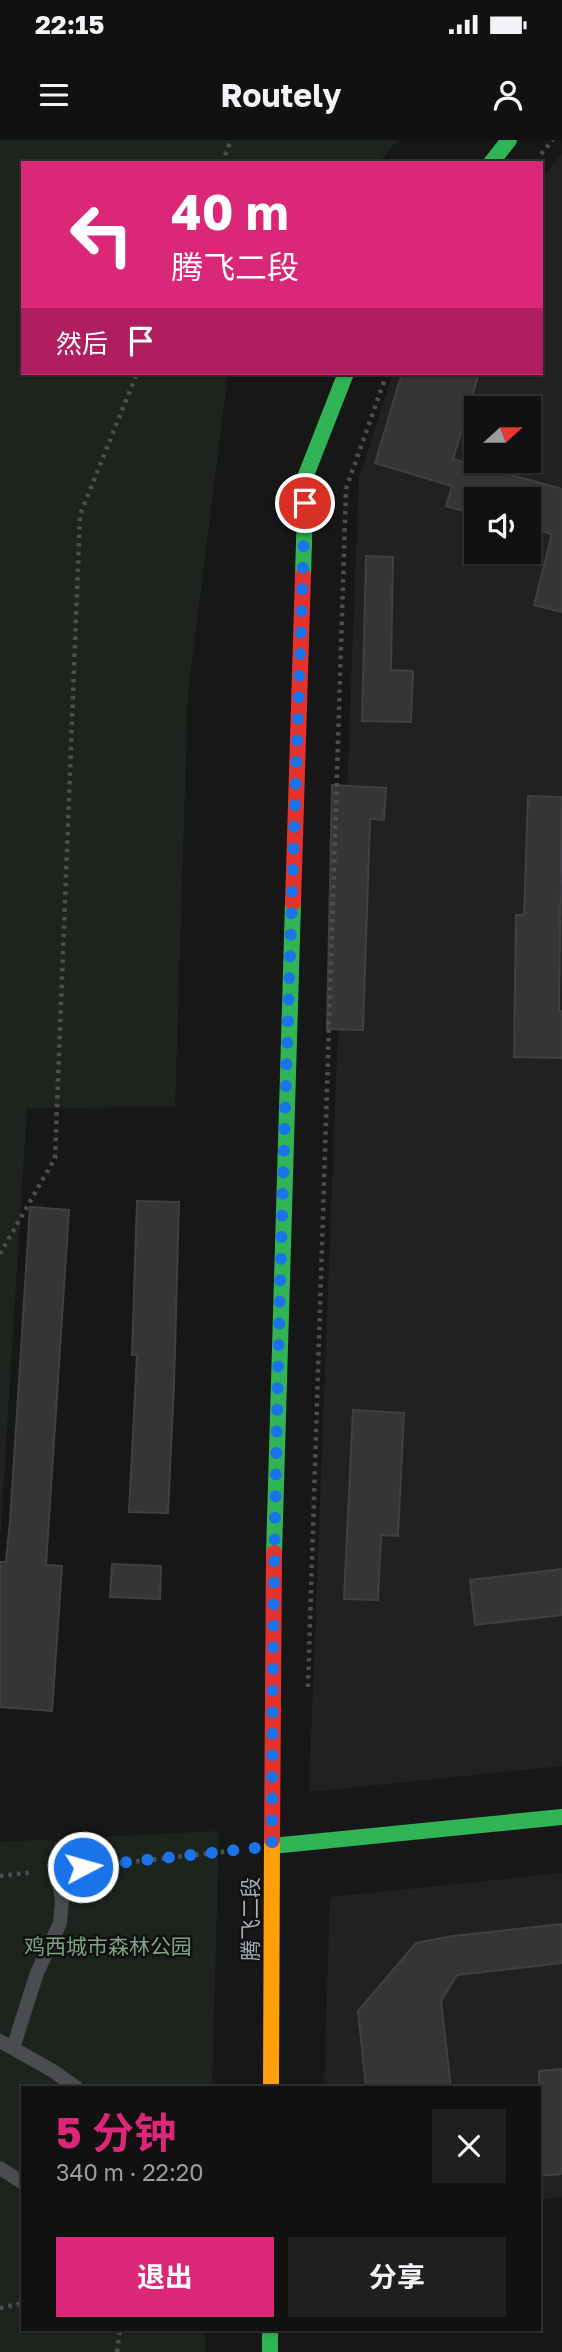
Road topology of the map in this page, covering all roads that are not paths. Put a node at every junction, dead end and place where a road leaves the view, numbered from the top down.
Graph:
1 (509, 140) edge
2 (493, 161) edge
3 (344, 375) edge
4 (562, 1818) edge
5 (272, 1846) junction
6 (57, 1870) road end
7 (0, 2041) edge
8 (13, 2048) junction
9 (73, 2086) edge
10 (271, 2086) edge
11 (0, 2168) edge
12 (21, 2182) edge
13 (270, 2331) edge
14 (270, 2352) edge

1 - 2 street
3 - 5 street, 腾飞二段
4 - 5 street
5 - 10 street, 腾飞二段
6 - 8 lane
7 - 8 lane
8 - 9 lane
11 - 12 lane
13 - 14 street

